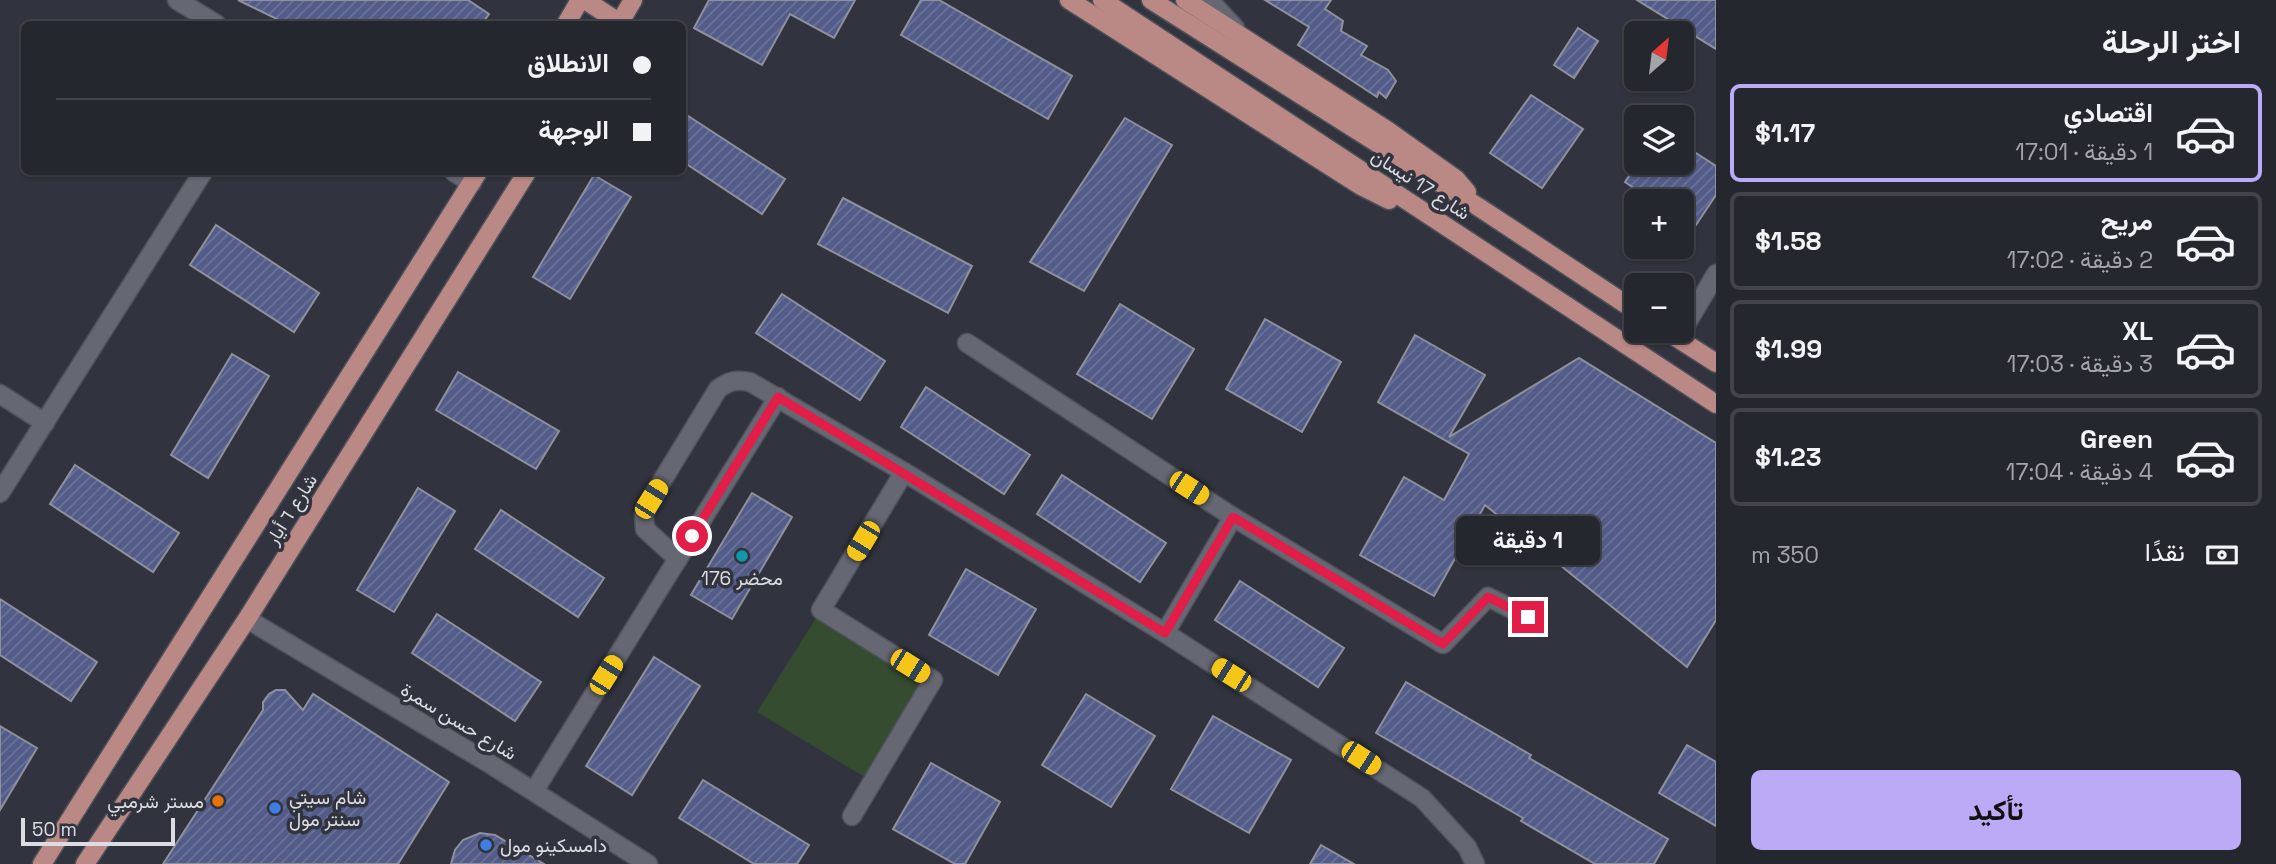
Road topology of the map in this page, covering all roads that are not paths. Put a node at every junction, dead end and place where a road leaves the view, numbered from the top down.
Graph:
1 (177, 0) edge
2 (582, 0) edge
3 (633, 0) edge
4 (1069, 0) edge
5 (1102, 0) edge
6 (1151, 0) edge
7 (1185, 0) edge
8 (1209, 0) edge
9 (211, 21) edge
10 (568, 21) edge
11 (614, 21) edge
12 (621, 21) edge
13 (1250, 44) junction
14 (201, 175) edge
15 (525, 175) edge
16 (475, 177) edge
17 (1480, 208) junction
18 (1462, 236) junction
19 (1716, 274) edge
20 (1624, 303) edge
21 (1694, 304) edge
22 (1685, 343) edge
23 (967, 344) dead end
24 (1716, 363) edge
25 (0, 394) edge
26 (778, 397) junction
27 (1716, 404) edge
28 (45, 423) junction
29 (904, 472) junction
30 (0, 493) edge
31 (1233, 517) junction
32 (678, 559) junction
33 (1528, 617) dead end
34 (247, 619) junction
35 (1165, 633) junction
36 (534, 791) junction
37 (852, 816) dead end
38 (1465, 855) edge
39 (42, 864) edge
40 (85, 864) edge
41 (648, 864) edge
42 (1475, 864) edge

1 - 9 street
2 - 10 main road
2 - 11 main road
3 - 12 main road
4 - 18 main road
5 - 18 main road, شارع 17 نيسان
6 - 17 main road, شارع 17 نيسان
7 - 13 main road
8 - 13 street
13 - 17 main road
14 - 28 street
15 - 34 main road, شارع ٦ أيار
16 - 39 main road, شارع ٦ أيار
17 - 20 main road, شارع 17 نيسان
18 - 27 main road, شارع 17 نيسان
19 - 21 street
22 - 24 main road
23 - 31 street
25 - 28 street
26 - 29 street
26 - 32 street
26 - 32 street
28 - 30 street
29 - 35 street
29 - 37 street
31 - 33 street
31 - 35 street
32 - 36 street
34 - 36 street, شارع حسن سمرة
34 - 40 main road, شارع ٦ أيار
35 - 38 street
36 - 41 street, شارع حسن سمرة
38 - 42 street

